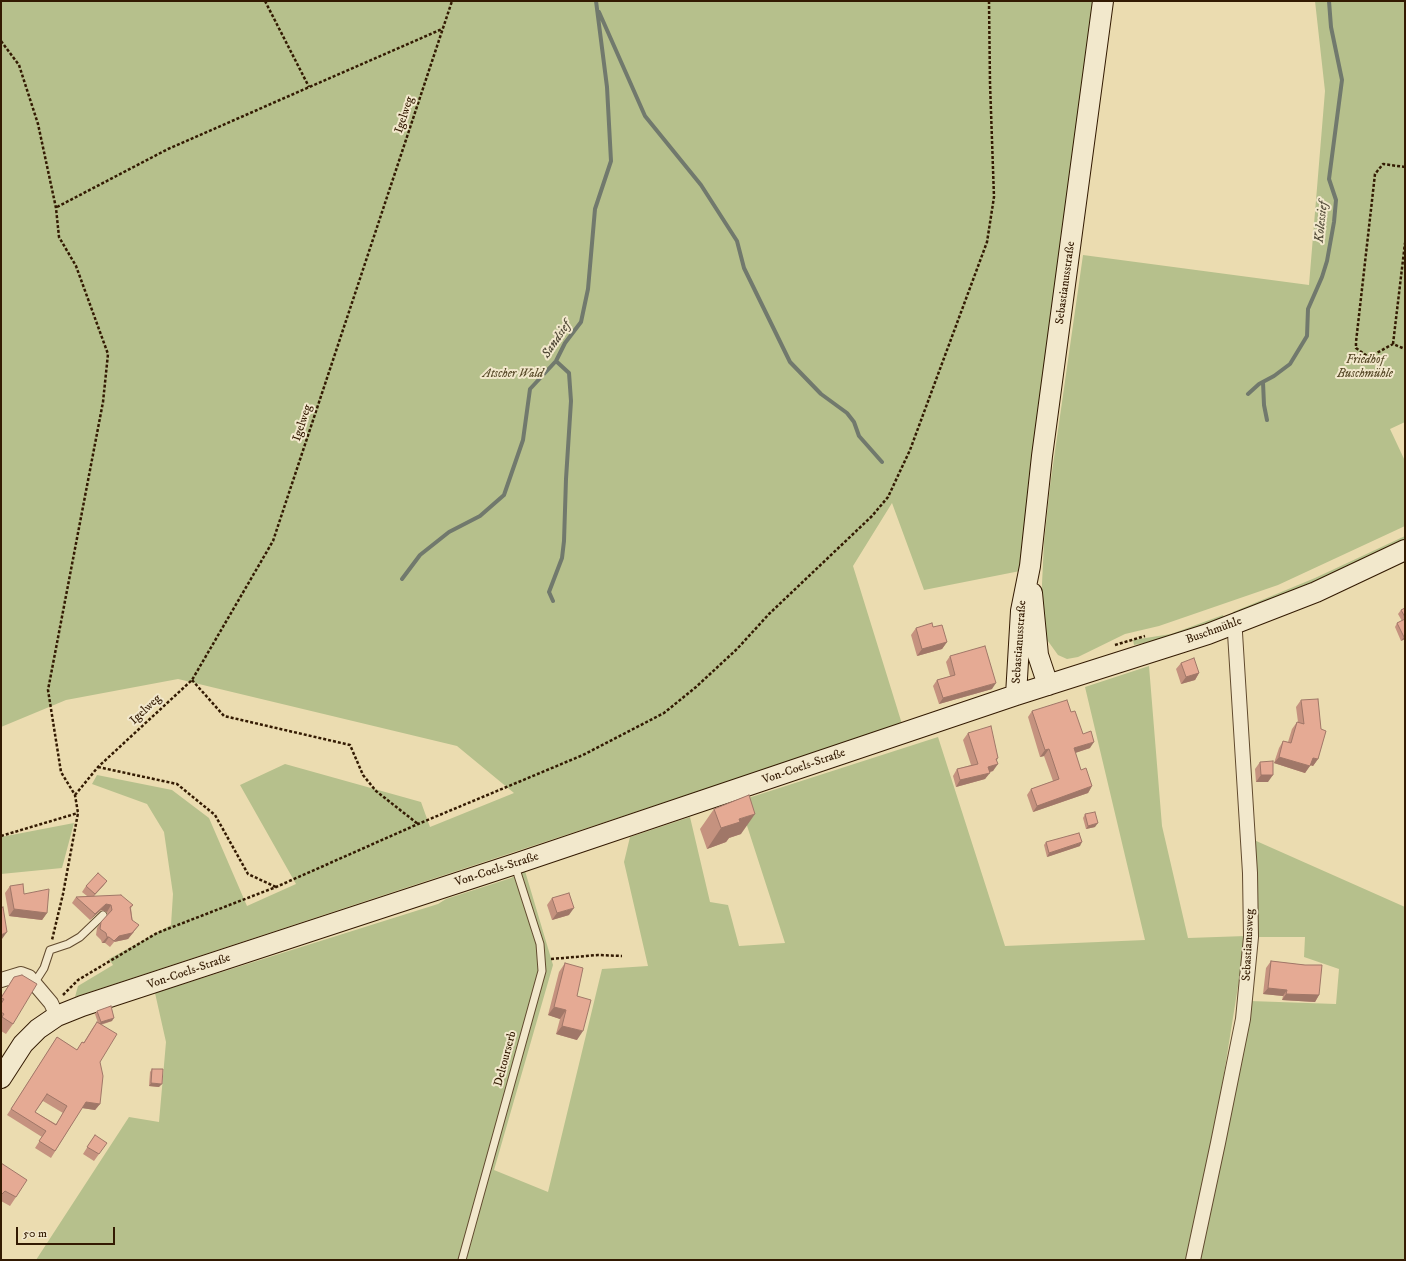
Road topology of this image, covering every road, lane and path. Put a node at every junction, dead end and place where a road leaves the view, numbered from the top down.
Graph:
1 (265, 1) edge
2 (452, 1) edge
3 (989, 1) edge
4 (1103, 1) edge
5 (443, 29) junction
6 (1, 41) edge
7 (309, 87) junction
8 (1405, 167) edge
9 (56, 208) junction
10 (1405, 243) edge
11 (1393, 344) junction
12 (1405, 349) edge
13 (1405, 550) edge
14 (1030, 566) junction
15 (1233, 625) junction
16 (192, 680) junction
17 (1048, 685) junction
18 (1016, 695) junction
19 (98, 767) junction
20 (75, 795) junction
21 (78, 814) junction
22 (418, 824) junction
23 (1, 836) edge
24 (515, 864) junction
25 (276, 888) junction
26 (103, 915) edge
27 (50, 950) junction
28 (622, 956) dead end
29 (542, 960) junction
30 (1, 980) edge
31 (35, 982) junction
32 (54, 1010) junction
33 (1, 1078) edge
34 (462, 1260) edge
35 (1193, 1260) edge

1 - 7 path
2 - 5 path, Igelweg
3 - 22 path
4 - 14 main road, Sebastianusstraße
5 - 7 path
5 - 16 path, Igelweg
6 - 9 path
7 - 9 path
8 - 11 path
9 - 20 path
10 - 11 path
11 - 12 path
13 - 15 main road, Buschmühle
14 - 17 main road, Sebastianusstraße
14 - 18 main road, Sebastianusstraße
15 - 17 main road, Buschmühle
15 - 35 street, Sebastianusweg
16 - 19 path, Igelweg
16 - 22 path
17 - 18 main road, Buschmühle
18 - 24 main road, Von-Coels-Straße
19 - 20 path, Igelweg
19 - 25 path
20 - 21 path
21 - 23 path
21 - 27 path
22 - 25 path
24 - 29 lane, Deltourserb
24 - 32 main road, Von-Coels-Straße
25 - 32 path
26 - 27 lane
27 - 31 lane
28 - 29 path
29 - 34 lane, Deltourserb
30 - 31 street
31 - 32 street
32 - 33 main road, Von-Coels-Straße

